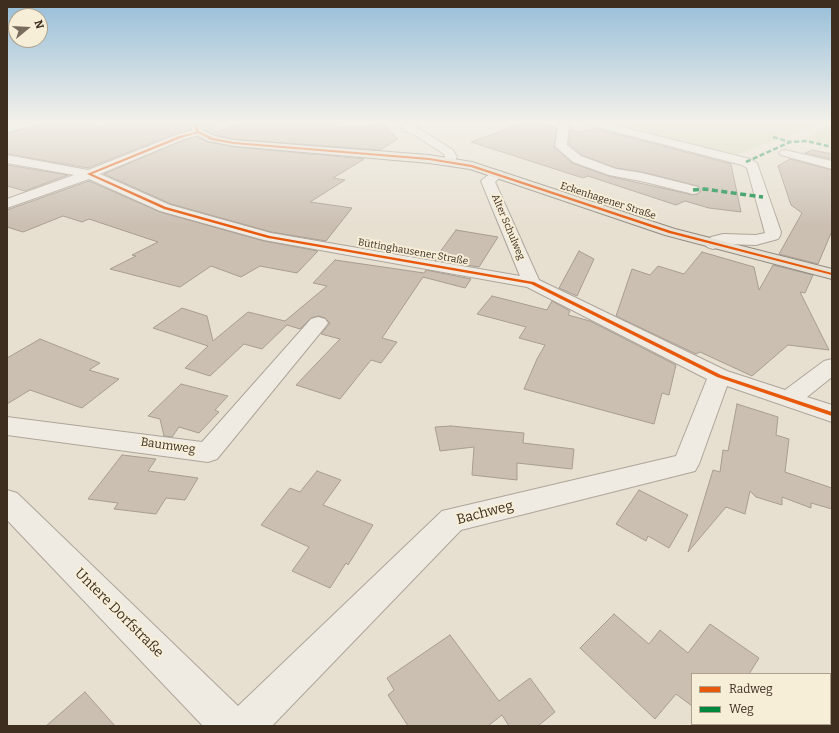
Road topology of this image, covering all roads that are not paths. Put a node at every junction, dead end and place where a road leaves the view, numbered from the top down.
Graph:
1 (130, 157) edge
2 (394, 157) edge
3 (452, 157) edge
4 (575, 157) edge
5 (727, 157) edge
6 (801, 157) edge
7 (7, 159) edge
8 (448, 162) junction
9 (832, 165) edge
10 (89, 174) junction
11 (497, 174) junction
12 (693, 190) dead end
13 (7, 204) edge
14 (713, 244) junction
15 (832, 274) edge
16 (532, 283) junction
17 (318, 323) dead end
18 (832, 366) edge
19 (719, 376) junction
20 (788, 400) junction
21 (832, 414) edge
22 (7, 426) edge
23 (7, 501) edge
24 (230, 726) edge
25 (245, 726) edge

1 - 10 street
2 - 8 main road, Eckenhagener Straße
3 - 8 street
4 - 12 street
5 - 14 street
6 - 9 street
7 - 10 street, Büttinghausener Straße
8 - 11 main road, Eckenhagener Straße
10 - 13 street
10 - 16 street, Büttinghausener Straße
11 - 14 main road, Eckenhagener Straße
11 - 16 street, Alter Schulweg
14 - 15 main road, Eckenhagener Straße
16 - 19 street, Büttinghausener Straße
17 - 22 street, Baumweg
18 - 20 street
19 - 20 street, Büttinghausener Straße
19 - 25 street, Bachweg
20 - 21 street, Büttinghausener Straße
23 - 24 street, Untere Dorfstraße

